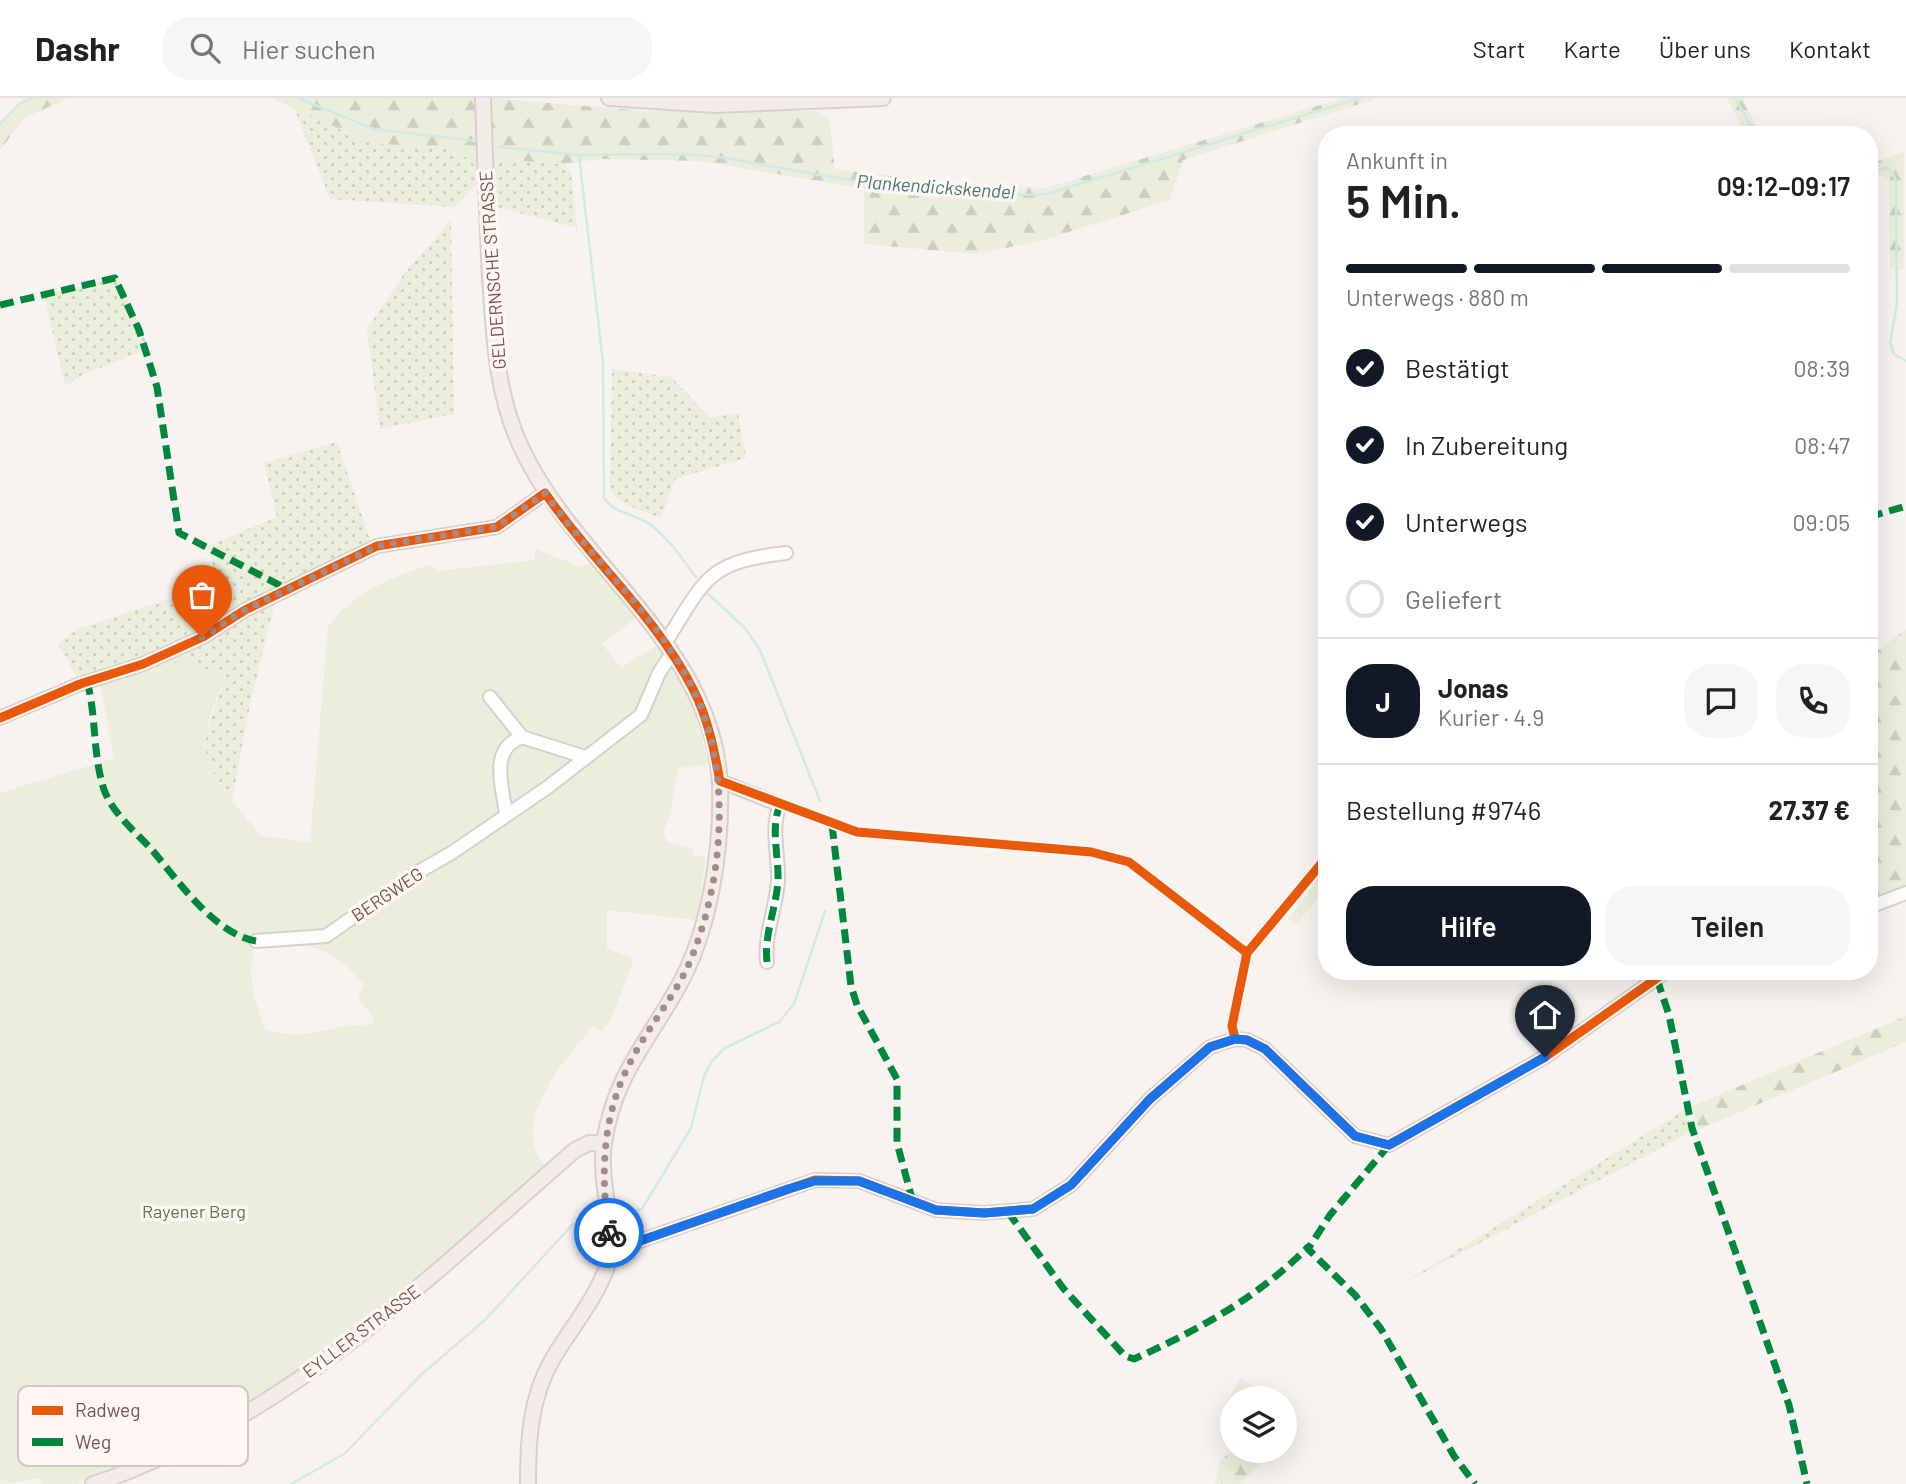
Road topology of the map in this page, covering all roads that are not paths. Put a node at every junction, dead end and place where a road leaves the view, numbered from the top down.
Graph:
1 (483, 98) edge
2 (609, 98) edge
3 (883, 98) edge
4 (545, 493) junction
5 (786, 553) dead end
6 (669, 648) junction
7 (490, 697) dead end
8 (0, 718) edge
9 (522, 737) junction
10 (585, 757) junction
11 (720, 781) junction
12 (506, 814) junction
13 (1906, 893) edge
14 (1878, 904) edge
15 (256, 942) dead end
16 (766, 962) dead end
17 (1654, 980) edge
18 (604, 1143) junction
19 (611, 1251) junction
20 (248, 1410) edge
21 (135, 1466) edge
22 (93, 1484) edge
23 (528, 1484) edge

1 - 4 main road, GELDERNSCHE STRASSE
2 - 3 main road
4 - 6 main road, GELDERNSCHE STRASSE
4 - 8 street
5 - 6 street
6 - 10 street, BERGWEG
6 - 11 main road, GELDERNSCHE STRASSE
7 - 9 street
9 - 10 street
9 - 12 street
10 - 12 street, BERGWEG
11 - 16 street
11 - 18 main road, GELDERNSCHE STRASSE
12 - 15 street, BERGWEG
13 - 14 street
17 - 19 street
18 - 19 main road, GELDERNSCHE STRASSE
18 - 20 main road, EYLLER STRASSE
19 - 23 main road, GELDERNSCHE STRASSE
21 - 22 main road, EYLLER STRASSE

